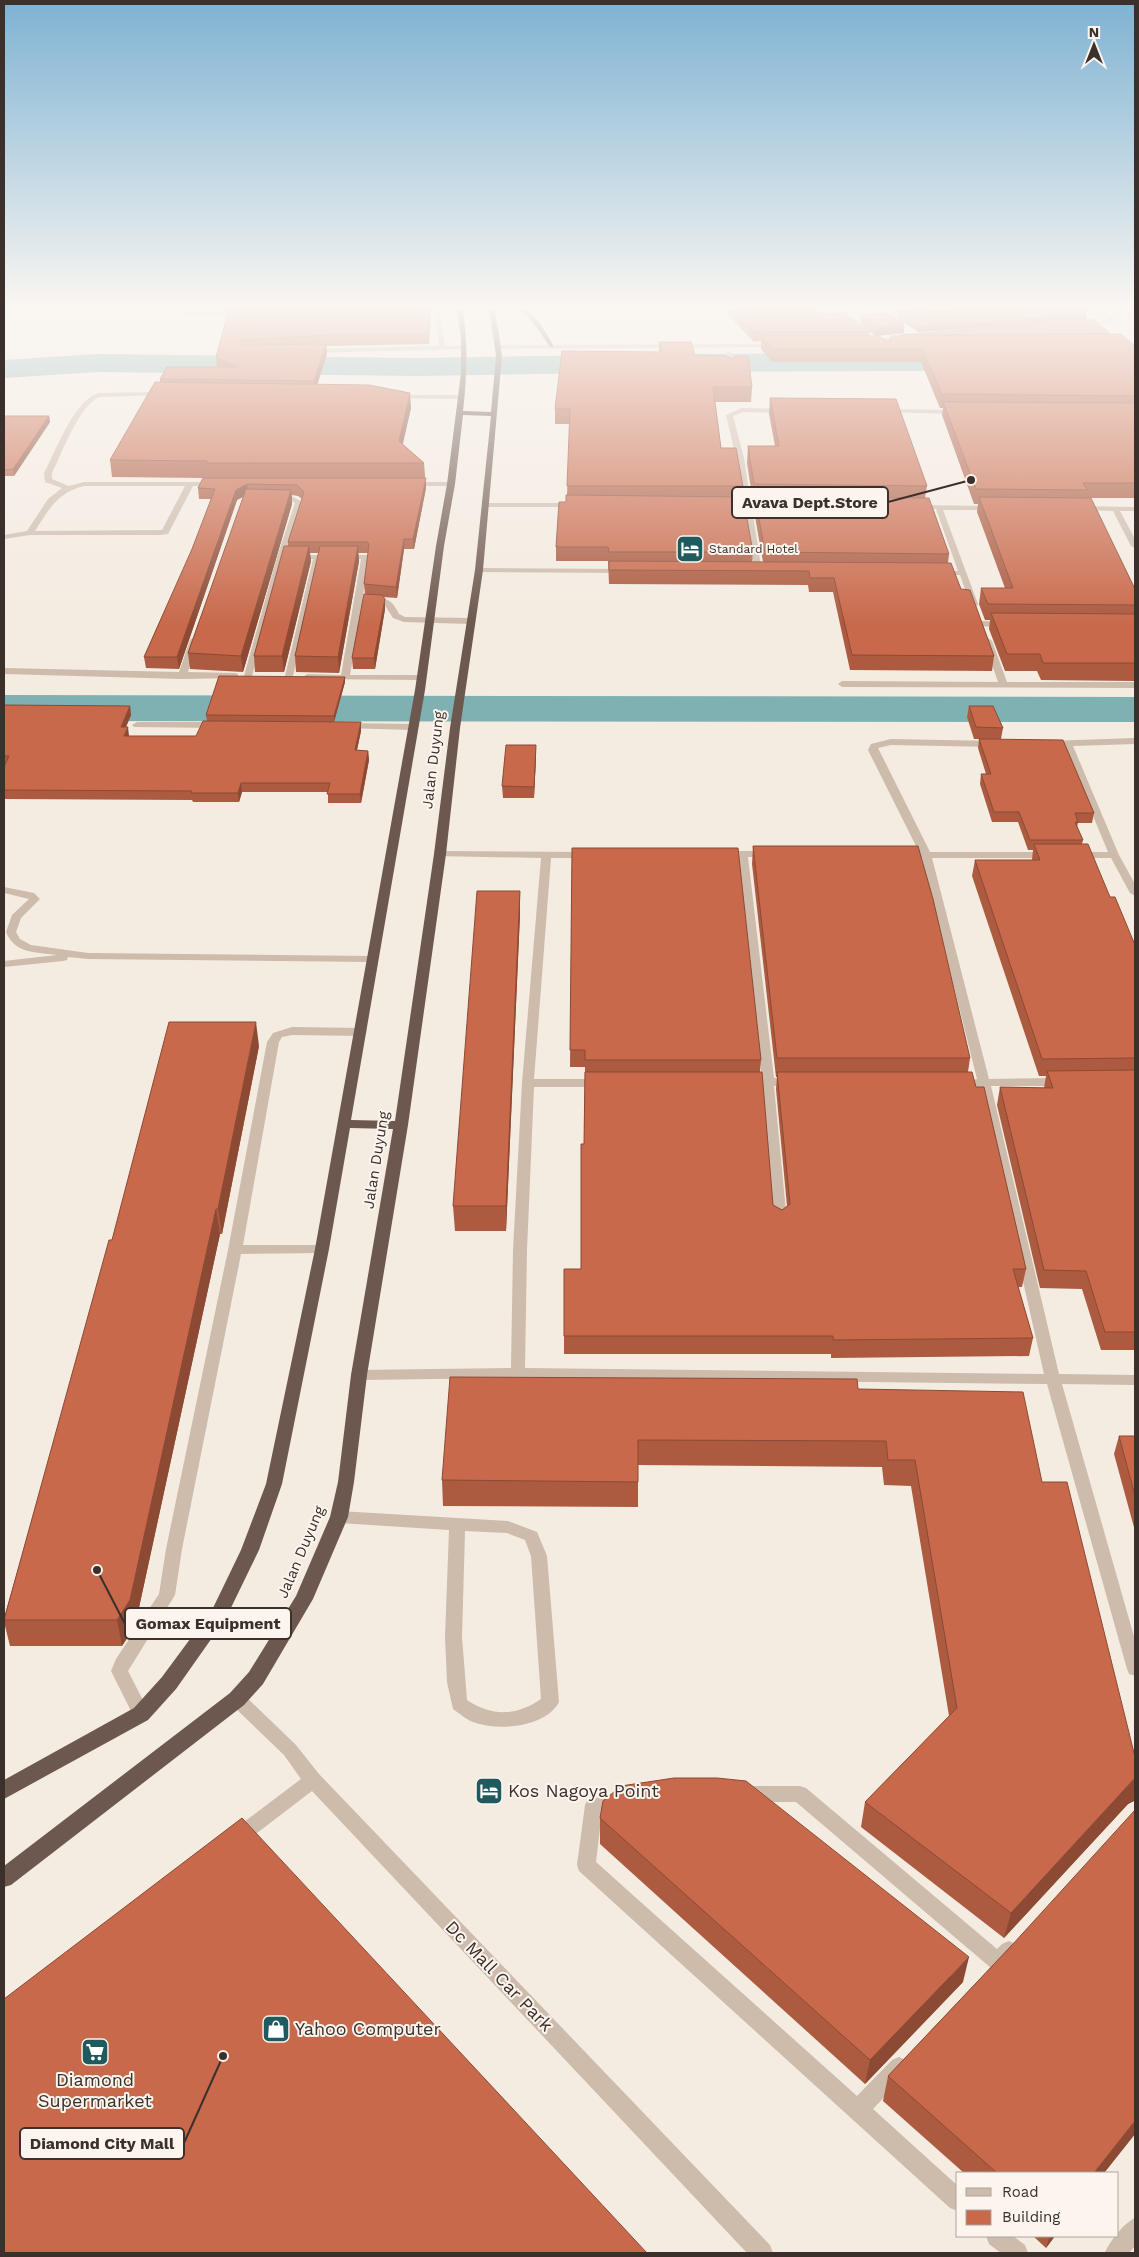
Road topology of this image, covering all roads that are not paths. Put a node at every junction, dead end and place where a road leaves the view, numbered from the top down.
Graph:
1 (79, 414) edge
2 (459, 414) edge
3 (495, 414) edge
4 (730, 414) edge
5 (190, 484) junction
6 (229, 484) edge
7 (402, 484) edge
8 (451, 484) junction
9 (66, 487) junction
10 (266, 498) edge
11 (486, 505) junction
12 (583, 506) edge
13 (718, 506) edge
14 (748, 506) junction
15 (776, 507) edge
16 (910, 507) edge
17 (939, 508) junction
18 (1007, 508) edge
19 (1076, 508) edge
20 (1115, 508) junction
21 (1135, 509) edge
22 (30, 534) junction
23 (4, 537) edge
24 (1135, 546) edge
25 (281, 557) junction
26 (317, 557) junction
27 (479, 570) junction
28 (638, 571) edge
29 (748, 572) edge
30 (758, 572) junction
31 (767, 572) edge
32 (934, 573) edge
33 (963, 573) junction
34 (359, 599) junction
35 (429, 620) junction
36 (471, 621) junction
37 (982, 624) junction
38 (1020, 625) edge
39 (197, 632) edge
40 (4, 671) edge
41 (182, 676) junction
42 (345, 677) junction
43 (420, 678) junction
44 (842, 684) dead end
45 (1003, 684) junction
46 (1135, 685) edge
47 (137, 725) dead end
48 (225, 725) edge
49 (414, 725) junction
50 (338, 726) edge
51 (1135, 741) edge
52 (1009, 744) edge
53 (1038, 744) edge
54 (1068, 745) junction
55 (440, 854) junction
56 (713, 854) edge
57 (743, 854) junction
58 (781, 854) edge
59 (546, 855) junction
60 (596, 855) edge
61 (907, 855) edge
62 (926, 855) junction
63 (1114, 855) junction
64 (4, 890) edge
65 (1135, 893) edge
66 (88, 956) junction
67 (372, 959) junction
68 (4, 964) edge
69 (361, 1032) junction
70 (730, 1082) edge
71 (768, 1082) junction
72 (807, 1082) edge
73 (1069, 1082) edge
74 (528, 1083) junction
75 (614, 1083) edge
76 (964, 1083) edge
77 (984, 1083) junction
78 (343, 1124) junction
79 (401, 1125) junction
80 (780, 1222) edge
81 (235, 1250) junction
82 (322, 1250) junction
83 (518, 1373) junction
84 (359, 1375) junction
85 (1053, 1380) junction
86 (1135, 1380) edge
87 (339, 1517) junction
88 (457, 1526) junction
89 (1135, 1669) edge
90 (237, 1699) junction
91 (141, 1714) junction
92 (312, 1780) junction
93 (4, 1790) edge
94 (731, 1794) edge
95 (633, 1800) edge
96 (220, 1851) edge
97 (4, 1878) edge
98 (1018, 1940) edge
99 (912, 2054) edge
100 (858, 2110) junction
101 (956, 2198) edge
102 (1135, 2229) edge
103 (998, 2237) edge
104 (760, 2252) edge
105 (1017, 2253) edge
106 (1116, 2253) edge

1 - 9 street
2 - 8 highway, Jalan Duyung
3 - 11 highway, Jalan Duyung
4 - 14 street
5 - 6 street
5 - 9 street
5 - 22 street
7 - 8 street
8 - 35 highway, Jalan Duyung
9 - 22 street
10 - 25 street
11 - 12 street
11 - 27 highway, Jalan Duyung
13 - 14 street
14 - 15 street
14 - 30 street
16 - 17 street
17 - 18 street
17 - 33 street
19 - 20 street
20 - 21 street
20 - 24 street
22 - 23 street
25 - 26 street
25 - 41 street
26 - 34 street
26 - 42 street
27 - 28 street
27 - 36 highway, Jalan Duyung
29 - 30 street
30 - 31 street
32 - 33 street
33 - 37 street
34 - 35 street
34 - 42 street
35 - 36 street
35 - 43 highway, Jalan Duyung
36 - 55 highway, Jalan Duyung
37 - 38 street
37 - 45 street
39 - 41 street
40 - 41 street
42 - 43 street
43 - 49 highway, Jalan Duyung
44 - 45 street
45 - 46 street
47 - 48 street
49 - 50 street
49 - 67 highway, Jalan Duyung
51 - 54 street
52 - 62 street
53 - 54 street
54 - 63 street
55 - 59 street
55 - 79 highway, Jalan Duyung
56 - 57 street
57 - 58 street
57 - 71 street
59 - 60 street
59 - 74 street
61 - 62 street
62 - 63 street
62 - 77 street
63 - 65 street
64 - 66 street
66 - 67 street
66 - 68 street
67 - 69 highway, Jalan Duyung
69 - 78 highway, Jalan Duyung
69 - 81 street
70 - 71 street
71 - 72 street
71 - 80 street
73 - 77 street
74 - 75 street
74 - 83 street
76 - 77 street
77 - 85 street
78 - 79 highway
78 - 82 highway, Jalan Duyung
79 - 84 highway, Jalan Duyung
81 - 82 street
81 - 91 street
82 - 91 highway, Jalan Duyung
83 - 84 street
83 - 85 street
84 - 87 highway, Jalan Duyung
85 - 86 street
85 - 89 street
87 - 88 street
87 - 90 highway, Jalan Duyung
88 - 88 street
90 - 92 street, Dc Mall Car Park
90 - 97 highway, Jalan Duyung
91 - 93 highway, Jalan Duyung
92 - 96 street
92 - 104 street, Dc Mall Car Park
94 - 98 street
95 - 100 street
99 - 100 street
100 - 101 street
102 - 106 street
103 - 105 street

